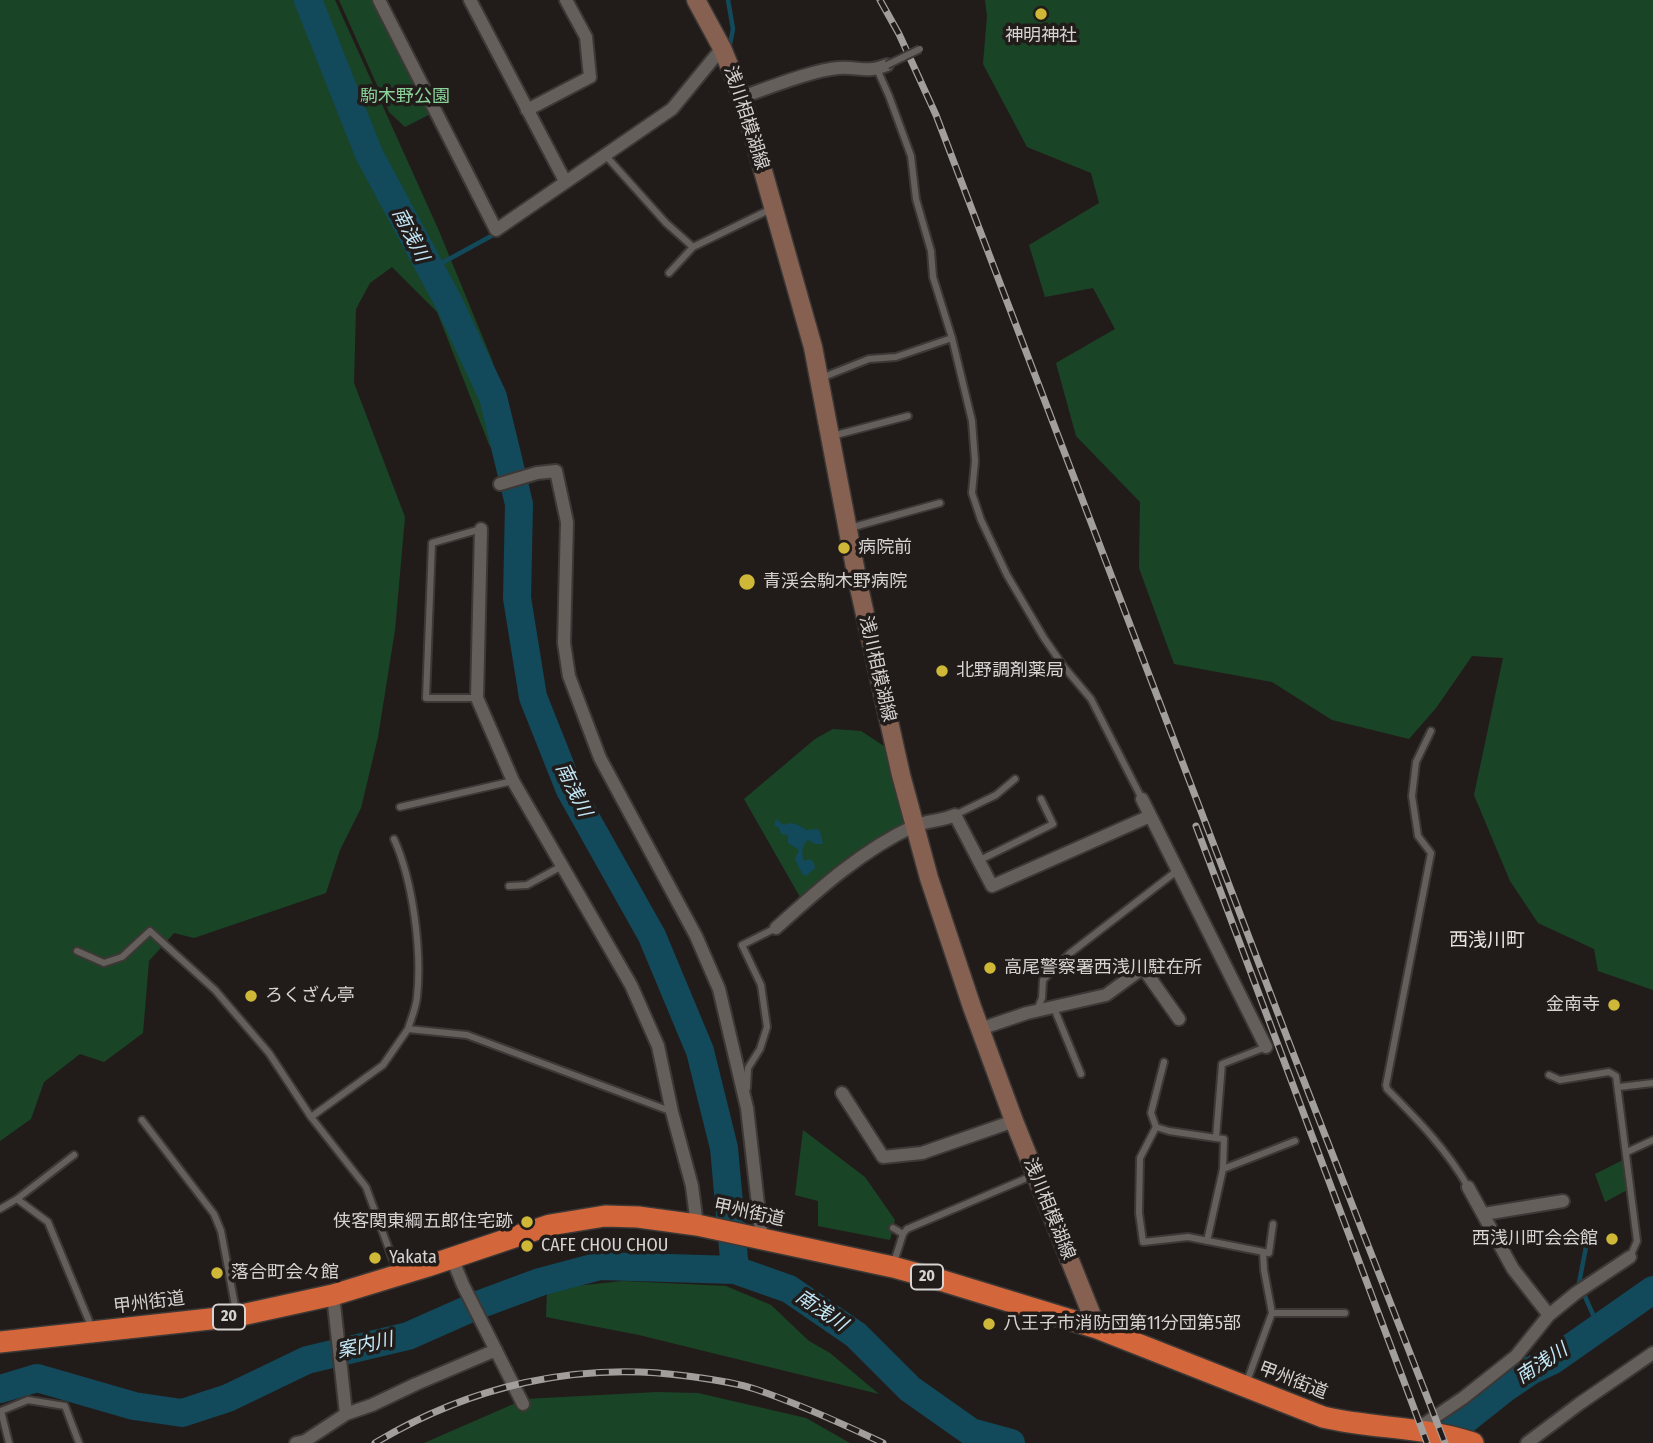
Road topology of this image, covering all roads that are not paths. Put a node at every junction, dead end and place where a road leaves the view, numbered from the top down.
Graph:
1 (379, 0) edge
2 (470, 0) edge
3 (566, 0) edge
4 (696, 0) edge
5 (722, 48) junction
6 (920, 49) dead end
7 (882, 67) junction
8 (742, 97) junction
9 (527, 110) junction
10 (604, 154) junction
11 (565, 181) junction
12 (773, 209) junction
13 (693, 247) junction
14 (669, 273) dead end
15 (952, 338) junction
16 (819, 378) junction
17 (908, 416) dead end
18 (830, 436) junction
19 (500, 484) dead end
20 (940, 503) dead end
21 (848, 528) junction
22 (481, 529) joint
23 (477, 698) junction
24 (1431, 731) dead end
25 (1015, 779) dead end
26 (513, 781) junction
27 (1041, 799) dead end
28 (1142, 799) joint
29 (400, 807) dead end
30 (955, 816) junction
31 (1150, 816) junction
32 (915, 826) junction
33 (394, 839) dead end
34 (979, 860) junction
35 (562, 866) junction
36 (1178, 870) junction
37 (509, 886) dead end
38 (776, 928) joint
39 (77, 951) dead end
40 (1054, 1008) junction
41 (1037, 1012) junction
42 (1178, 1019) dead end
43 (408, 1029) junction
44 (980, 1029) junction
45 (1266, 1047) joint
46 (1164, 1062) dead end
47 (1081, 1074) dead end
48 (1549, 1074) dead end
49 (1653, 1083) edge
50 (1619, 1087) junction
51 (842, 1093) dead end
52 (747, 1108) junction
53 (672, 1112) junction
54 (311, 1117) junction
55 (142, 1120) dead end
56 (1014, 1121) junction
57 (1156, 1127) junction
58 (1216, 1138) junction
59 (1653, 1140) edge
60 (1295, 1141) dead end
61 (1627, 1152) junction
62 (74, 1155) dead end
63 (1223, 1169) junction
64 (1035, 1174) junction
65 (1468, 1187) joint
66 (17, 1199) junction
67 (1563, 1201) dead end
68 (0, 1209) edge
69 (1484, 1214) junction
70 (1273, 1224) dead end
71 (702, 1226) junction
72 (893, 1228) dead end
73 (903, 1234) junction
74 (758, 1238) junction
75 (1207, 1241) junction
76 (1263, 1252) junction
77 (1630, 1257) joint
78 (452, 1258) junction
79 (893, 1268) junction
80 (398, 1276) junction
81 (333, 1295) junction
82 (1345, 1313) dead end
83 (1272, 1314) junction
84 (1549, 1315) junction
85 (237, 1316) junction
86 (1097, 1328) junction
87 (89, 1333) junction
88 (0, 1341) edge
89 (496, 1350) junction
90 (1653, 1353) edge
91 (1245, 1387) junction
92 (523, 1404) dead end
93 (346, 1414) junction
94 (1417, 1429) junction
95 (9, 1443) edge
96 (79, 1443) edge
97 (296, 1443) edge
98 (1474, 1443) edge
99 (1527, 1443) edge

1 - 11 street
2 - 9 street
3 - 9 street
4 - 5 main road, 浅川相模湖線
5 - 8 main road, 浅川相模湖線
5 - 10 street
6 - 7 lane, bridge
7 - 8 street
7 - 15 lane
8 - 12 main road, 浅川相模湖線
9 - 11 street
10 - 11 street
10 - 13 lane
12 - 13 lane
12 - 16 main road, 浅川相模湖線
13 - 14 lane
15 - 16 lane
15 - 28 lane
16 - 18 main road, 浅川相模湖線
17 - 18 lane
18 - 21 main road, 浅川相模湖線
19 - 52 street
20 - 21 lane
21 - 32 main road, 浅川相模湖線
22 - 23 street
22 - 23 lane
23 - 26 street
24 - 65 lane
25 - 30 lane
26 - 29 lane
26 - 35 street
27 - 34 lane
28 - 31 street
30 - 32 street
30 - 34 street
31 - 34 street
31 - 36 street
32 - 38 street
32 - 44 main road, 浅川相模湖線
33 - 43 lane
35 - 37 lane
35 - 53 street
36 - 41 lane
36 - 45 street
38 - 52 lane
39 - 54 lane
40 - 41 street
40 - 42 street
40 - 47 lane
41 - 44 street
43 - 53 lane
43 - 54 lane
44 - 56 main road, 浅川相模湖線
45 - 58 lane
46 - 57 lane
48 - 50 lane
49 - 50 lane
50 - 61 lane
51 - 56 street
52 - 74 street
53 - 71 street
54 - 80 lane
55 - 85 lane
56 - 64 main road, 浅川相模湖線
57 - 58 lane
57 - 75 lane
58 - 63 lane
59 - 61 lane
60 - 63 lane
61 - 77 lane
62 - 66 lane
63 - 75 lane
64 - 73 lane
64 - 86 main road, 浅川相模湖線
65 - 69 street
66 - 68 lane
66 - 87 lane
67 - 69 street
69 - 84 street
70 - 76 lane
71 - 74 highway, 甲州街道 / 20
71 - 78 highway, 甲州街道 / 20
72 - 73 lane
73 - 79 lane
74 - 79 highway, 甲州街道 / 20
75 - 76 lane
76 - 83 lane
77 - 84 street
78 - 80 highway, 甲州街道 / 20
78 - 89 street
79 - 86 highway, 甲州街道 / 20
80 - 81 highway, 甲州街道 / 20
81 - 85 highway, 甲州街道 / 20
81 - 93 street
82 - 83 lane
83 - 91 lane
84 - 94 street
85 - 87 highway, 甲州街道 / 20
86 - 91 highway, 甲州街道 / 20
87 - 88 highway, 甲州街道 / 20
89 - 92 street
89 - 93 street
90 - 99 street
91 - 94 highway, 甲州街道 / 20
93 - 97 street
94 - 98 highway, 甲州街道 / 20
95 - 96 lane

